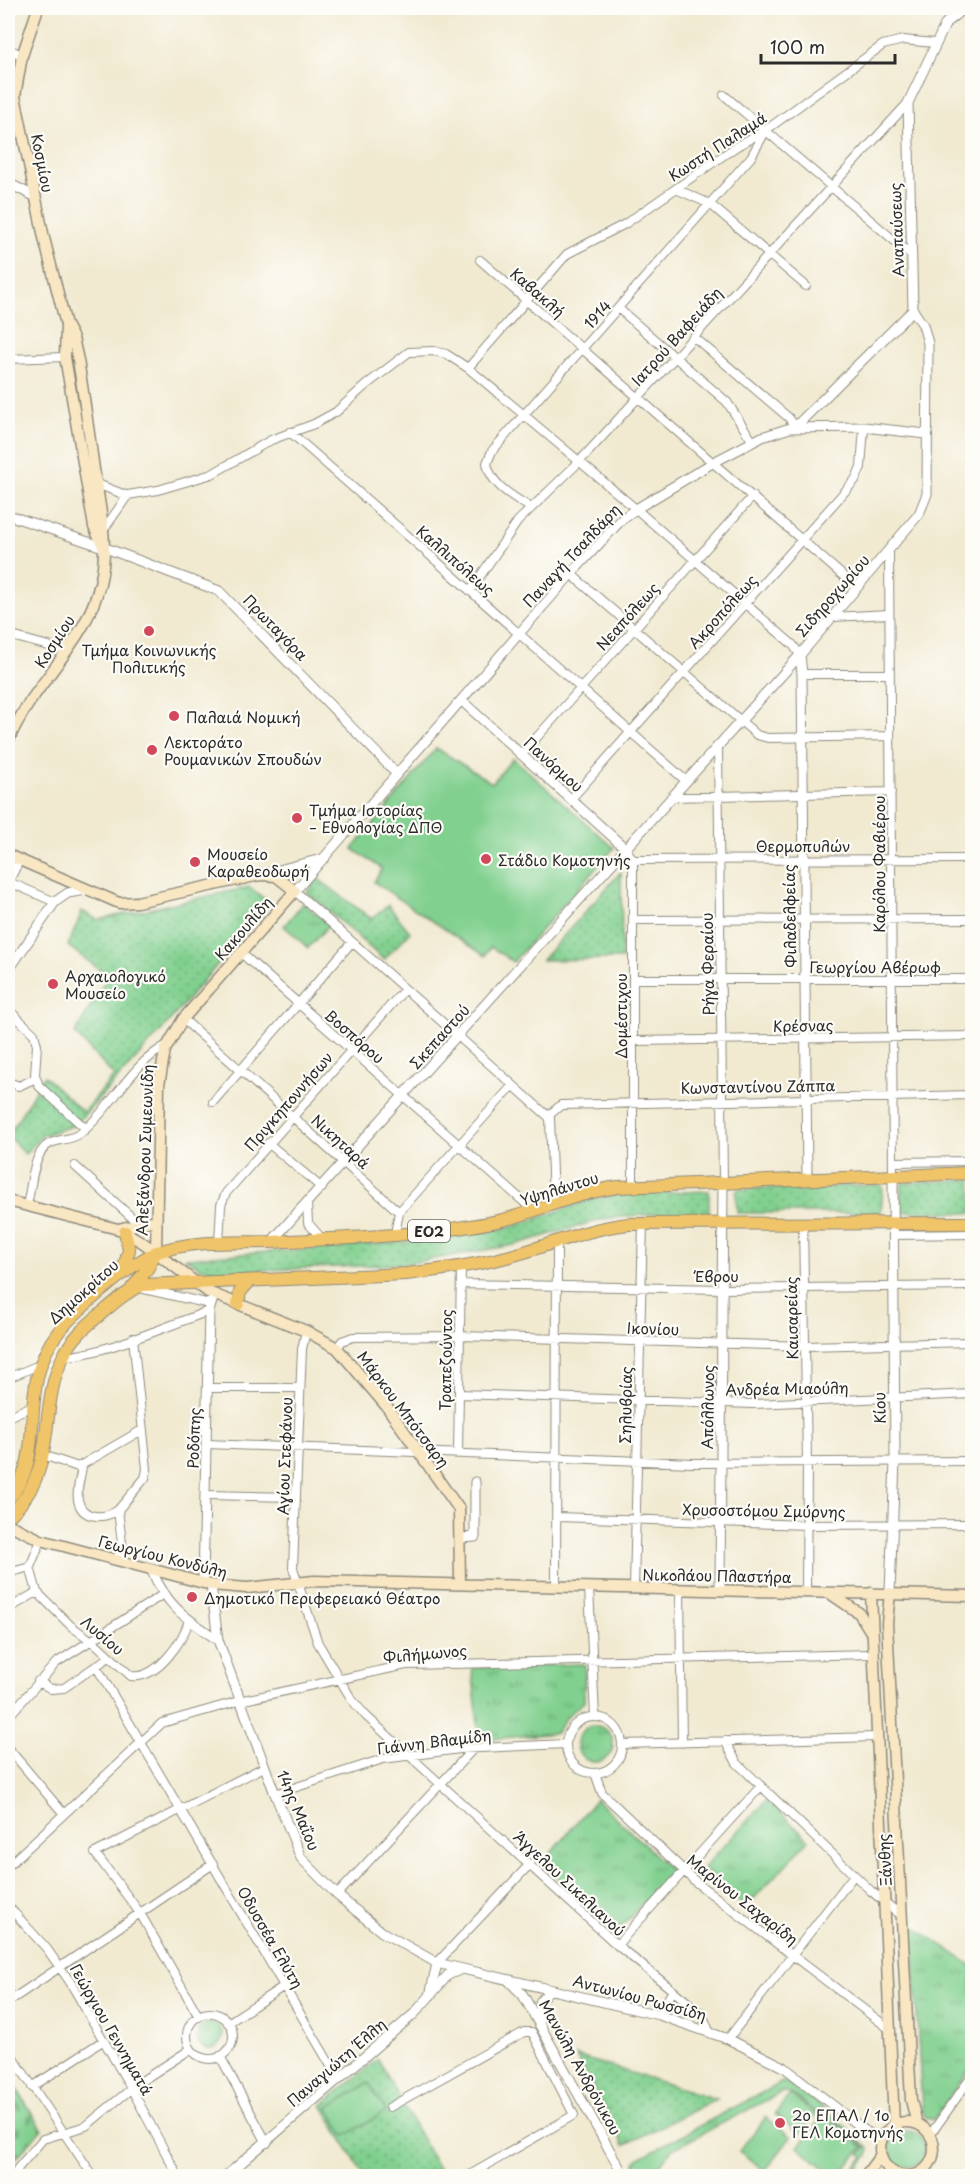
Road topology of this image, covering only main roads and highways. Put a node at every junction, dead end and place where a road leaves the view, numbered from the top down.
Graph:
1 (38, 8) edge
2 (66, 325) junction
3 (103, 546) junction
4 (10, 731) edge
5 (8, 742) edge
6 (8, 855) edge
7 (183, 1019) joint
8 (972, 1173) edge
9 (8, 1200) edge
10 (156, 1220) junction
11 (972, 1223) edge
12 (122, 1231) junction
13 (156, 1252) junction
14 (119, 1279) junction
15 (250, 1281) junction
16 (194, 1282) junction
17 (131, 1290) junction
18 (238, 1304) junction
19 (8, 1499) edge
20 (8, 1517) edge
21 (8, 1524) edge
22 (460, 1584) junction
23 (828, 1592) junction
24 (871, 1593) junction
25 (890, 1593) junction
26 (972, 1596) edge
27 (872, 1632) junction
28 (917, 2124) junction
29 (894, 2125) junction
30 (880, 2156) junction
31 (923, 2174) edge
32 (890, 2175) edge
33 (865, 2176) edge

1 - 2 main road, Κοσμίου
2 - 3 main road, Κοσμίου
2 - 3 main road, Κοσμίου
3 - 4 main road, Κοσμίου
4 - 5 main road, Κοσμίου
6 - 7 main road, Κακουλίδη
7 - 10 main road, Αλεξάνδρου Συμεωνίδη
8 - 13 main road, Υψηλάντου / ΕΟ2
9 - 12 main road
10 - 12 main road
10 - 13 main road, Αλεξάνδρου Συμεωνίδη
11 - 15 main road
12 - 13 main road, Μάρκου Μπότσαρη
12 - 14 main road
13 - 14 main road, Δημοκρίτου / ΕΟ2
13 - 16 main road, Μάρκου Μπότσαρη
13 - 17 main road, Δημοκρίτου
14 - 19 main road, Δημοκρίτου / ΕΟ2
15 - 16 main road
15 - 18 main road
16 - 17 main road
16 - 18 main road, Μάρκου Μπότσαρη
17 - 20 main road, Δημοκρίτου
18 - 22 main road, Μάρκου Μπότσαρη
21 - 22 main road, Γεωργίου Κονδύλη
22 - 23 main road, Νικολάου Πλαστήρα
23 - 24 main road, Νικολάου Πλαστήρα
23 - 27 main road
24 - 25 main road, Νικολάου Πλαστήρα
24 - 27 main road, Ξάνθης
25 - 26 main road, Νικολάου Πλαστήρα
25 - 28 main road, Ξάνθης
27 - 29 main road, Ξάνθης
28 - 29 main road
28 - 31 main road
29 - 30 main road
30 - 32 main road
30 - 33 main road
31 - 32 main road

